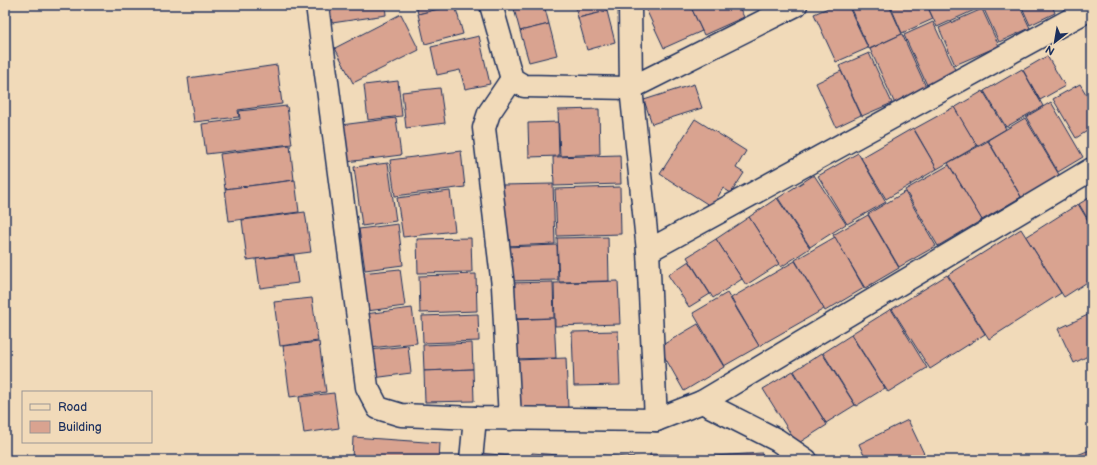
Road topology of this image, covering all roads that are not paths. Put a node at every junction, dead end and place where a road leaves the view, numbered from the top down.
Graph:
1 (317, 5) edge
2 (491, 5) edge
3 (630, 5) edge
4 (796, 5) edge
5 (1092, 8) edge
6 (512, 79) junction
7 (631, 88) junction
8 (1092, 169) edge
9 (648, 251) junction
10 (702, 402) junction
11 (475, 418) junction
12 (510, 419) junction
13 (656, 420) junction
14 (471, 460) edge
15 (806, 460) edge

1 - 11 street
2 - 6 street
3 - 7 street
4 - 7 street
5 - 9 street
6 - 7 street
6 - 12 street
7 - 9 street
8 - 10 street
9 - 13 street
10 - 13 street
10 - 15 street
11 - 12 street
11 - 14 street
12 - 13 street

